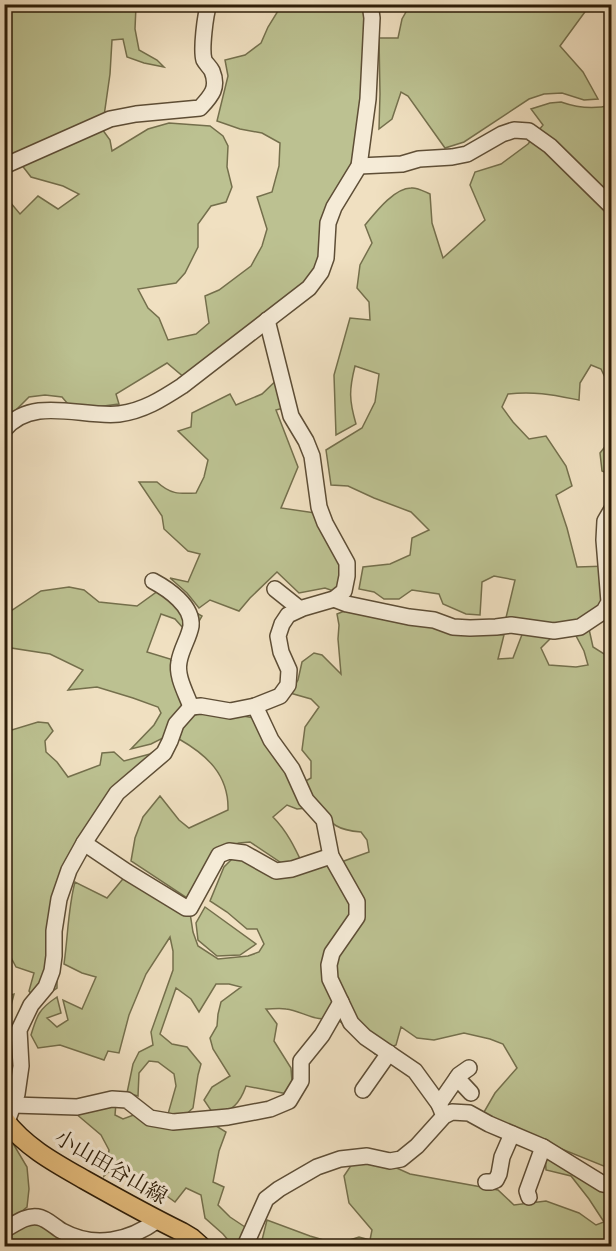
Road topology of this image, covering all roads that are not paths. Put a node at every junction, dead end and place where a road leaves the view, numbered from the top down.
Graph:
1 (209, 4) edge
2 (370, 4) edge
3 (4, 166) edge
4 (359, 166) junction
5 (612, 207) edge
6 (267, 320) junction
7 (4, 430) edge
8 (612, 509) edge
9 (153, 581) dead end
10 (275, 589) dead end
11 (334, 599) junction
12 (300, 609) junction
13 (255, 706) junction
14 (191, 707) junction
15 (84, 843) junction
16 (331, 856) junction
17 (341, 1002) junction
18 (389, 1053) junction
19 (469, 1068) dead end
20 (457, 1078) junction
21 (363, 1090) dead end
22 (471, 1093) dead end
23 (442, 1110) junction
24 (8, 1115) edge
25 (512, 1134) junction
26 (543, 1147) junction
27 (486, 1182) dead end
28 (612, 1186) edge
29 (529, 1197) dead end
30 (158, 1220) junction
31 (4, 1230) edge
32 (201, 1246) edge
33 (245, 1246) edge

1 - 3 street
2 - 4 street
4 - 5 street
4 - 6 street
6 - 7 street
6 - 11 street
8 - 11 street
9 - 14 street
10 - 12 street
11 - 12 street
12 - 13 street
13 - 14 street
13 - 16 street
14 - 15 street
15 - 16 street
15 - 24 street
16 - 17 street
17 - 18 street
17 - 24 street
18 - 21 street
18 - 23 street
19 - 20 street
20 - 22 street
20 - 23 street
23 - 25 street
23 - 33 street
24 - 30 main road, 小山田谷山線
25 - 26 street
25 - 27 street
26 - 28 street
26 - 29 street
30 - 31 street
30 - 32 main road, 小山田谷山線

